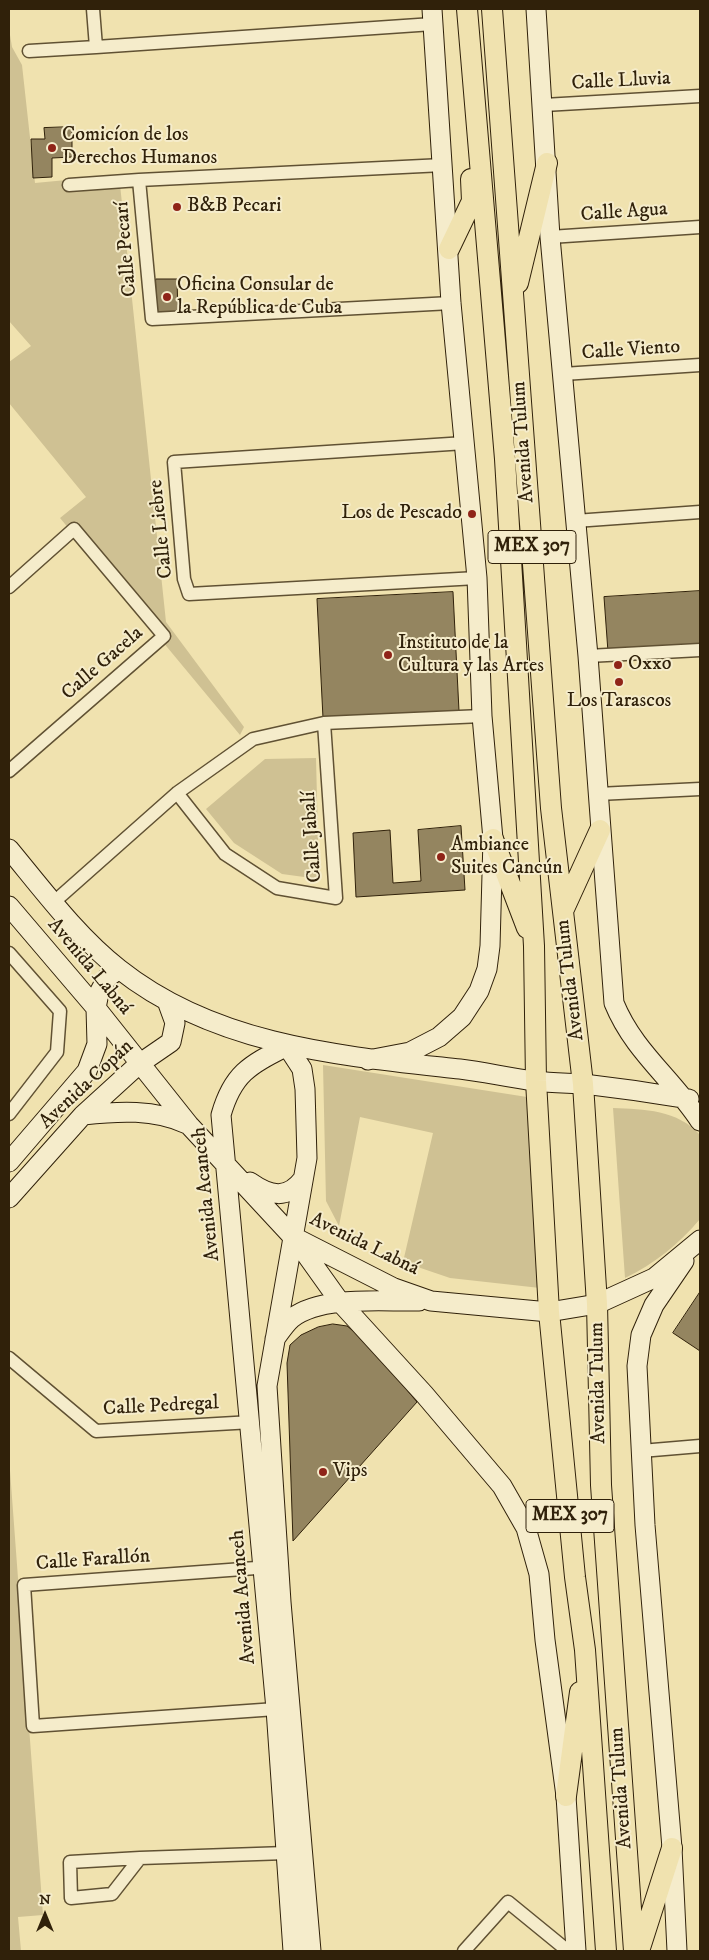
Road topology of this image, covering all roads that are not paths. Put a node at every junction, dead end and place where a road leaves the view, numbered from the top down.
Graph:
1 (93, 9) edge
2 (468, 9) edge
3 (492, 9) edge
4 (536, 9) edge
5 (433, 16) edge
6 (470, 42) junction
7 (96, 47) junction
8 (29, 51) dead end
9 (700, 96) edge
10 (544, 105) junction
11 (547, 163) junction
12 (443, 165) junction
13 (139, 180) junction
14 (69, 185) dead end
15 (700, 226) edge
16 (550, 237) junction
17 (449, 249) junction
18 (514, 300) junction
19 (451, 303) junction
20 (700, 365) edge
21 (563, 374) junction
22 (465, 442) junction
23 (700, 512) edge
24 (575, 521) junction
25 (477, 578) junction
26 (9, 587) edge
27 (700, 650) edge
28 (588, 656) junction
29 (482, 716) junction
30 (324, 723) junction
31 (9, 771) edge
32 (700, 789) edge
33 (177, 793) junction
34 (598, 794) junction
35 (600, 830) junction
36 (493, 839) junction
37 (9, 849) edge
38 (54, 902) junction
39 (9, 906) edge
40 (562, 911) junction
41 (534, 946) junction
42 (9, 953) edge
43 (119, 969) junction
44 (167, 1001) junction
45 (96, 1008) junction
46 (287, 1046) junction
47 (368, 1060) junction
48 (139, 1064) junction
49 (248, 1067) junction
50 (303, 1076) junction
51 (536, 1081) junction
52 (584, 1084) junction
53 (692, 1100) edge
54 (9, 1114) edge
55 (83, 1115) junction
56 (700, 1121) edge
57 (189, 1124) junction
58 (9, 1162) edge
59 (226, 1166) junction
60 (302, 1179) junction
61 (11, 1190) edge
62 (292, 1236) junction
63 (699, 1241) edge
64 (430, 1301) junction
65 (340, 1302) junction
66 (597, 1304) junction
67 (549, 1312) junction
68 (273, 1342) junction
69 (9, 1358) edge
70 (252, 1422) junction
71 (700, 1446) edge
72 (641, 1451) junction
73 (271, 1567) junction
74 (585, 1650) junction
75 (276, 1709) junction
76 (566, 1796) junction
77 (672, 1848) junction
78 (286, 1854) junction
79 (140, 1858) junction
80 (293, 1951) edge
81 (310, 1951) edge
82 (464, 1951) edge
83 (568, 1951) edge
84 (576, 1951) edge
85 (606, 1951) edge
86 (634, 1951) edge
87 (639, 1951) edge
88 (678, 1951) edge

1 - 7 street
2 - 6 main road, Avenida Tulum / MEX 307
3 - 18 main road, Avenida Tulum / MEX 307
4 - 10 street, Avenida Tulum
5 - 7 street
5 - 12 street
6 - 17 main road
6 - 41 main road, Avenida Tulum / MEX 307
7 - 8 street
9 - 10 street, Calle Lluvia
10 - 11 street, Avenida Tulum
11 - 16 street, Avenida Tulum
11 - 18 main road
12 - 13 street, Calle Pecarí
12 - 17 street
13 - 14 street
13 - 19 street, Calle Pecarí
15 - 16 street, Calle Agua
16 - 21 street, Avenida Tulum
17 - 19 street
18 - 40 main road, Avenida Tulum / MEX 307
19 - 22 street
20 - 21 street, Calle Viento
21 - 24 street, Avenida Tulum
22 - 25 street
22 - 25 street, Calle Liebre
23 - 24 street
24 - 28 street, Avenida Tulum
25 - 29 street
26 - 31 street, Calle Gacela
27 - 28 street
28 - 34 street, Avenida Tulum
29 - 30 street
29 - 36 street
30 - 33 street
30 - 33 street, Calle Jabalí
32 - 34 street
33 - 38 street
34 - 35 street, Avenida Tulum
35 - 40 main road
35 - 53 street, Avenida Tulum
36 - 41 main road
36 - 47 street
37 - 38 street, Avenida Labná
38 - 43 street, Avenida Labná
39 - 45 street, Avenida Labná
40 - 52 main road, Avenida Tulum / MEX 307
41 - 51 main road, Avenida Tulum / MEX 307
42 - 54 street
43 - 44 street, Avenida Labná
43 - 45 street, Avenida Copán
44 - 46 street, Avenida Labná
44 - 48 street, Avenida Copán
45 - 48 street, Avenida Labná
45 - 58 street, Avenida Copán
46 - 47 street, Avenida Labná
46 - 49 street, Avenida Acanceh
46 - 50 street, Avenida Acanceh
47 - 51 street, Avenida Labná
48 - 55 street, Avenida Copán
48 - 57 street, Avenida Labná
49 - 50 street
49 - 59 street, Avenida Acanceh
50 - 60 street, Avenida Acanceh
51 - 52 street, Avenida Labná
51 - 67 main road, Avenida Tulum / MEX 307
52 - 53 street, Avenida Labná
52 - 66 main road, Avenida Tulum / MEX 307
53 - 56 street, Avenida Tulum
55 - 57 street
55 - 61 street, Avenida Copán
57 - 59 street, Avenida Labná
59 - 60 street
59 - 62 street, Avenida Labná
59 - 70 street, Avenida Acanceh
60 - 62 street, Avenida Acanceh
62 - 64 street, Avenida Labná
62 - 65 street
62 - 68 street, Avenida Acanceh
63 - 66 street, Avenida Labná
63 - 72 street, Avenida Tulum
64 - 65 street
64 - 67 street, Avenida Labná
65 - 68 street
65 - 76 street
66 - 67 street, Avenida Labná
66 - 86 main road, Avenida Tulum / MEX 307
67 - 74 main road, Avenida Tulum / MEX 307
68 - 73 street, Avenida Acanceh
69 - 70 street, Calle Pedregal
70 - 73 street, Avenida Acanceh
71 - 72 street
72 - 77 street, Avenida Tulum
73 - 75 street, Avenida Acanceh
73 - 75 street, Calle Farallón
73 - 81 street, Avenida Acanceh
74 - 76 main road
74 - 85 main road, Avenida Tulum / MEX 307
75 - 78 street, Avenida Acanceh
76 - 84 street
77 - 87 main road
77 - 88 street, Avenida Tulum
78 - 79 street
78 - 80 street, Avenida Acanceh
79 - 79 street
82 - 83 street

